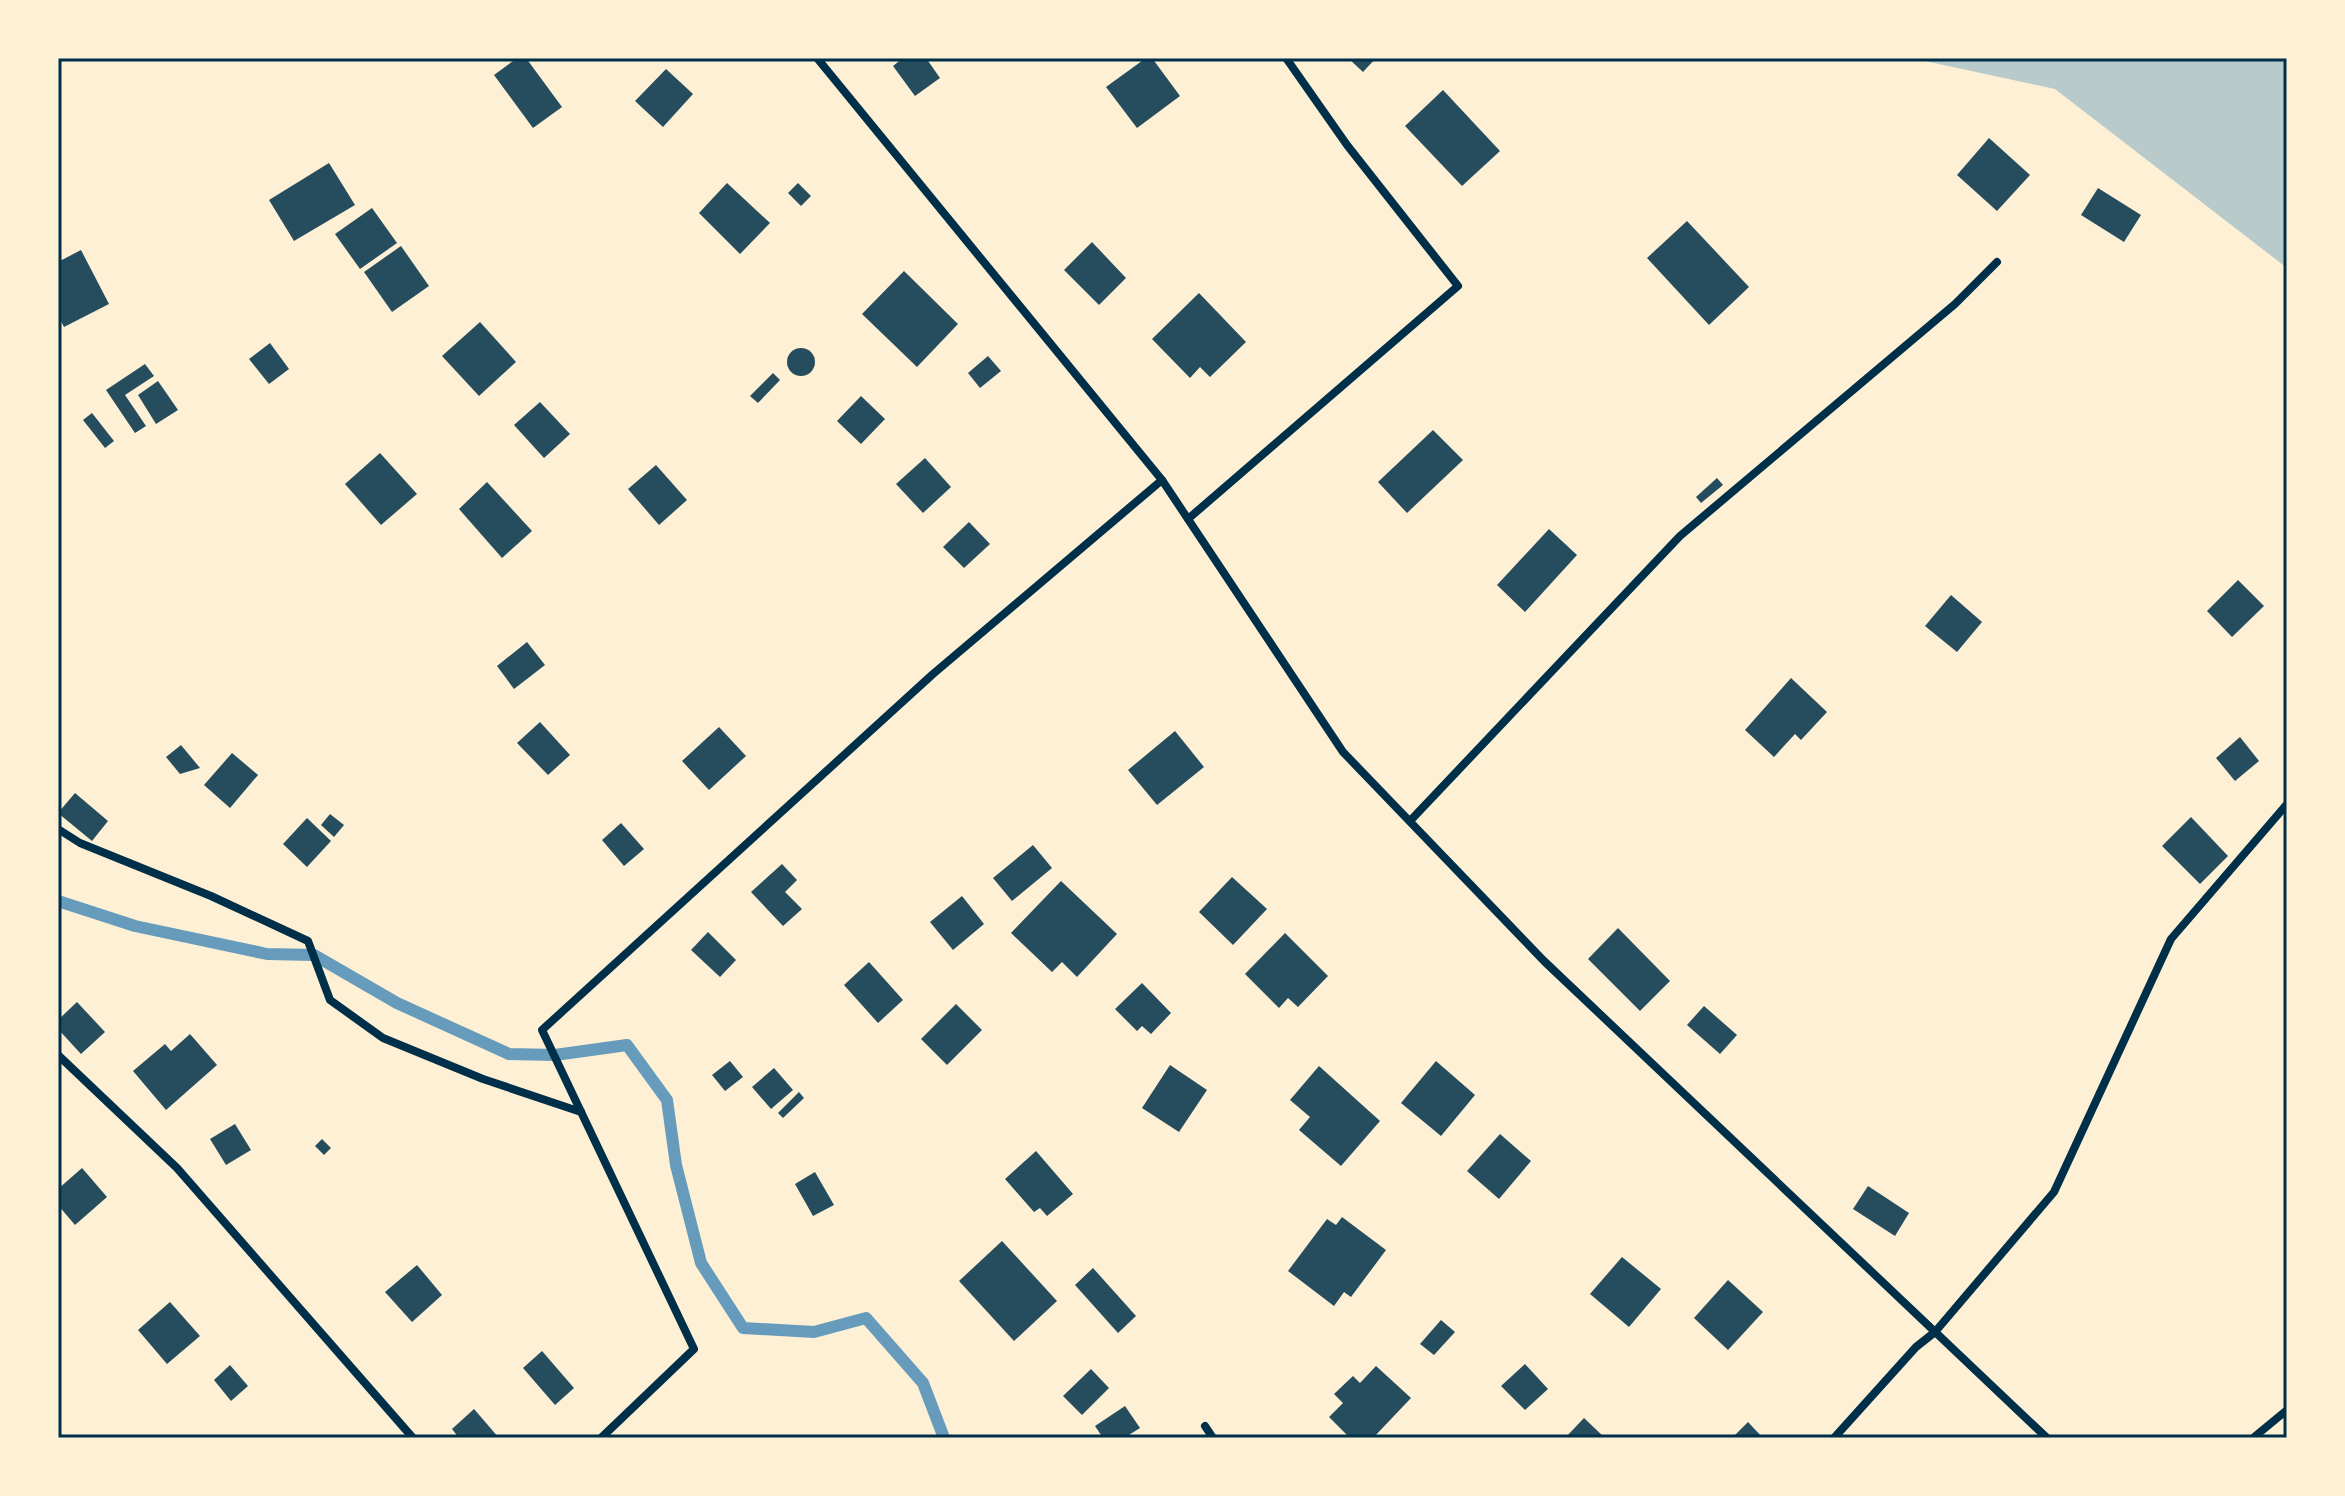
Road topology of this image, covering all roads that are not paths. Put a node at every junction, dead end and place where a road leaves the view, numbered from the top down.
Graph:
1 (817, 58) edge
2 (1286, 58) edge
3 (1997, 262) dead end
4 (1162, 480) junction
5 (1188, 519) junction
6 (2287, 804) edge
7 (1410, 821) junction
8 (58, 829) edge
9 (58, 1055) edge
10 (581, 1112) junction
11 (1935, 1332) junction
12 (2287, 1410) edge
13 (1205, 1426) dead end
14 (413, 1438) edge
15 (601, 1438) edge
16 (1213, 1438) edge
17 (1834, 1438) edge
18 (2047, 1438) edge
19 (2253, 1438) edge

1 - 4 street
2 - 5 street
3 - 7 street
4 - 5 street
4 - 10 street
5 - 7 street
6 - 11 street
7 - 11 street
8 - 10 street
9 - 14 street
10 - 15 street
11 - 17 street
11 - 18 street
12 - 19 street
13 - 16 street

